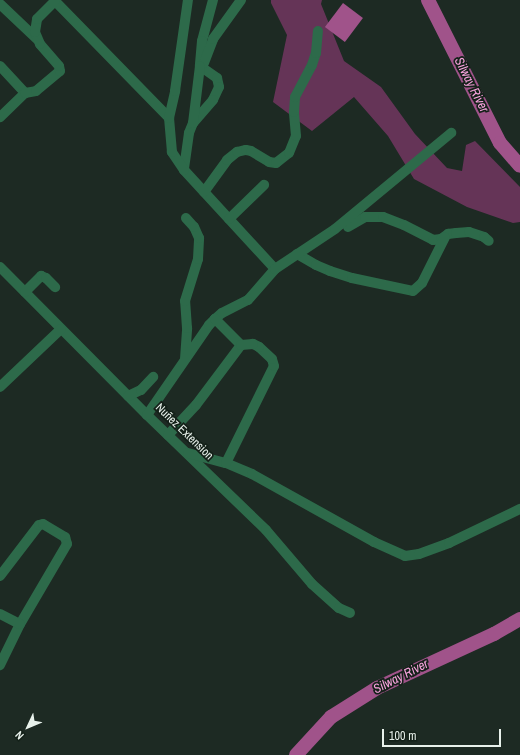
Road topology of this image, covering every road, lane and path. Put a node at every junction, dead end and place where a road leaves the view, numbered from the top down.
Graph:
1 (55, 0) edge
2 (188, 0) edge
3 (213, 0) edge
4 (241, 0) edge
5 (0, 4) edge
6 (318, 31) dead end
7 (37, 39) junction
8 (0, 66) edge
9 (202, 66) junction
10 (25, 93) junction
11 (0, 117) edge
12 (169, 118) junction
13 (193, 123) junction
14 (451, 133) dead end
15 (184, 170) junction
16 (264, 185) dead end
17 (204, 192) junction
18 (186, 218) dead end
19 (229, 219) junction
20 (445, 237) junction
21 (490, 241) dead end
22 (299, 255) junction
23 (0, 267) edge
24 (276, 269) junction
25 (55, 287) dead end
26 (25, 292) junction
27 (215, 319) junction
28 (61, 329) junction
29 (241, 345) junction
30 (185, 360) junction
31 (153, 377) dead end
32 (0, 387) edge
33 (128, 396) junction
34 (147, 415) junction
35 (168, 435) junction
36 (186, 453) junction
37 (226, 463) junction
38 (520, 509) edge
39 (0, 576) edge
40 (350, 613) dead end
41 (0, 614) edge
42 (20, 624) junction
43 (0, 665) edge

1 - 7 street
1 - 12 street
2 - 12 street
3 - 9 street
4 - 9 street
5 - 7 street
6 - 17 street
7 - 10 street
8 - 10 street
9 - 13 street
9 - 13 street
10 - 11 street
12 - 15 street
13 - 15 street
14 - 22 street
15 - 17 street
16 - 19 street
17 - 19 street
18 - 30 street
19 - 24 street
20 - 21 street
20 - 22 street
20 - 22 street
22 - 24 street
23 - 26 street, Nuñez Extension
24 - 27 street
25 - 26 street
26 - 28 street, Nuñez Extension
27 - 29 street
27 - 30 street
28 - 32 street
28 - 33 street, Nuñez Extension
29 - 35 street
29 - 37 street
30 - 34 street
31 - 33 street
33 - 34 street, Nuñez Extension
34 - 35 street, Nuñez Extension
35 - 36 street, Nuñez Extension
36 - 37 street
36 - 40 street, Nuñez Extension
37 - 38 street
39 - 42 street
41 - 42 street
42 - 43 street

